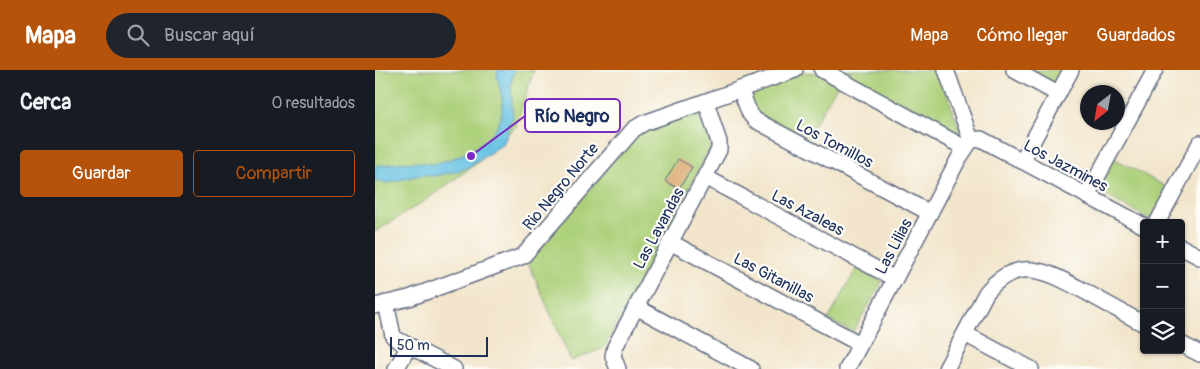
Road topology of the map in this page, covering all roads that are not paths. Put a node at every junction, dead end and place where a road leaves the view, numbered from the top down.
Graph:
1 (795, 70) edge
2 (822, 70) edge
3 (946, 70) edge
4 (1014, 70) edge
5 (1071, 70) edge
6 (1155, 70) edge
7 (740, 89) junction
8 (1058, 94) junction
9 (706, 102) junction
10 (1200, 142) edge
11 (968, 144) junction
12 (1022, 161) junction
13 (705, 177) junction
14 (1087, 196) junction
15 (930, 213) junction
16 (1159, 219) edge
17 (1140, 224) edge
18 (671, 242) junction
19 (1185, 249) edge
20 (1200, 257) edge
21 (895, 278) junction
22 (381, 305) edge
23 (636, 307) junction
24 (1140, 322) edge
25 (965, 334) junction
26 (860, 344) junction
27 (409, 346) junction
28 (1185, 346) edge
29 (1200, 354) edge
30 (396, 369) edge
31 (454, 369) edge
32 (618, 369) edge
33 (751, 369) edge
34 (847, 369) edge
35 (946, 369) edge
36 (1031, 369) edge

1 - 7 street, Rio Negro Norte
2 - 11 street, Los Jazmines
3 - 11 street
4 - 8 street
5 - 8 street
6 - 14 street
7 - 9 street, Rio Negro Norte
7 - 15 street, Los Tomillos
8 - 12 street
9 - 13 street, Las Lavandas
9 - 22 street, Rio Negro Norte
10 - 16 street
11 - 12 street, Los Jazmines
11 - 15 street, Las Lilias
12 - 14 street, Los Jazmines
13 - 18 street, Las Lavandas
13 - 21 street, Las Azaleas
14 - 17 street, Los Jazmines
15 - 21 street, Las Lilias
18 - 23 street, Las Lavandas
18 - 26 street, Las Gitanillas
19 - 20 street
21 - 26 street, Las Lilias
22 - 27 street
23 - 32 street, Las Lavandas
23 - 33 street
24 - 25 street
25 - 35 street
25 - 36 street
26 - 34 street, Las Lilias
27 - 30 street
27 - 31 street
28 - 29 street

